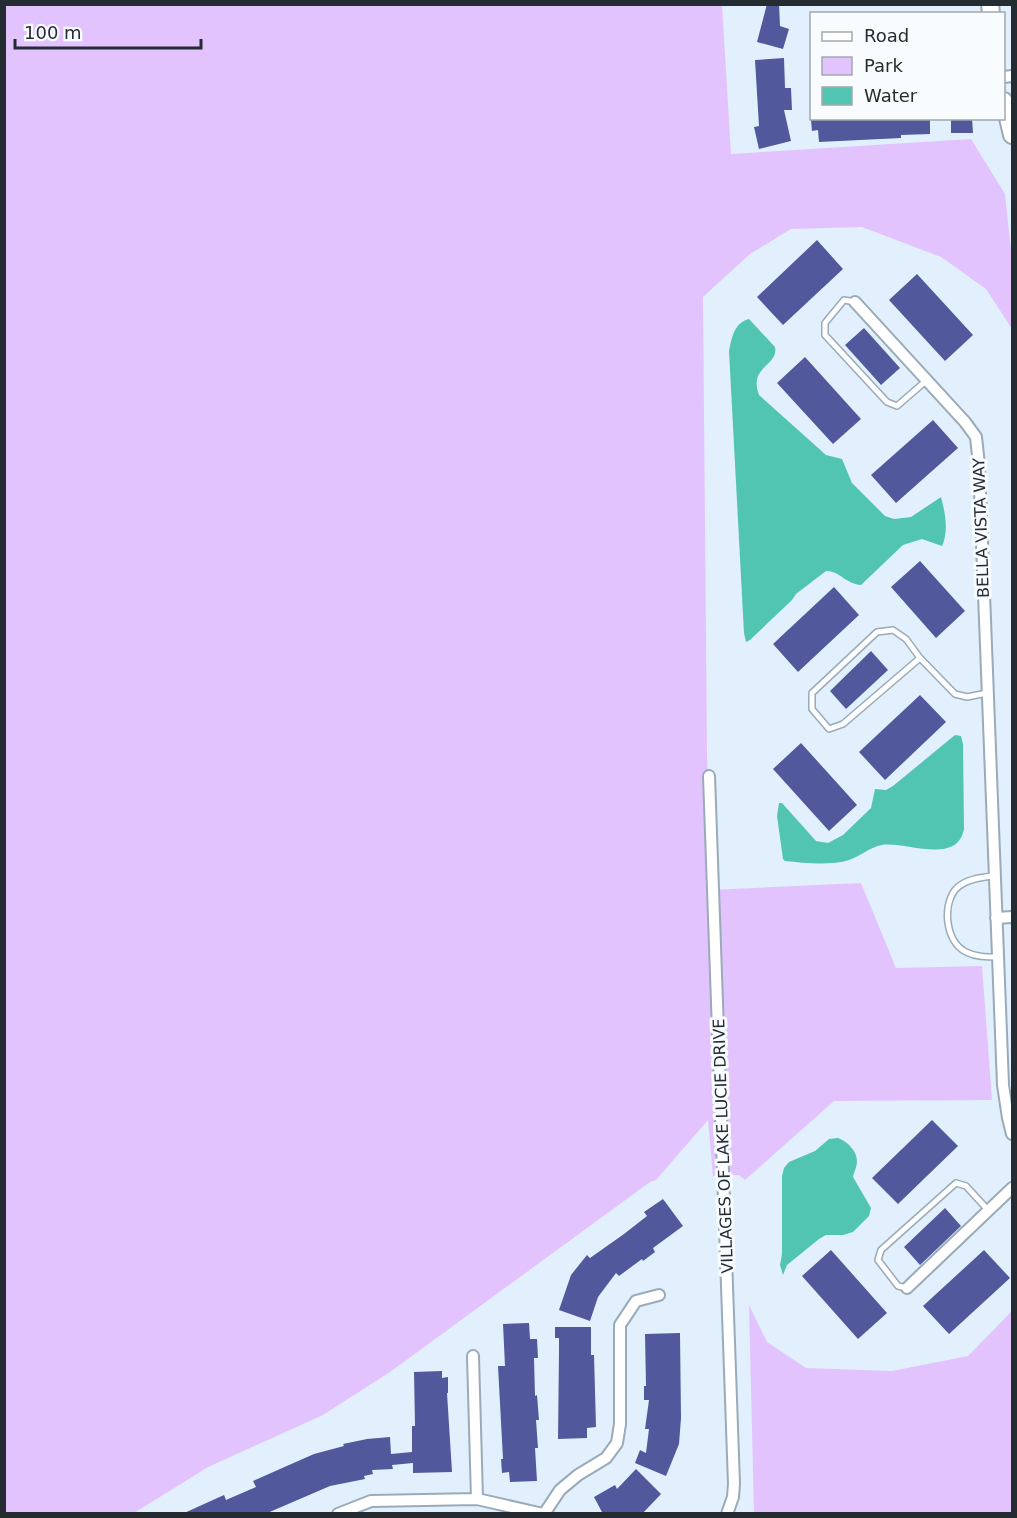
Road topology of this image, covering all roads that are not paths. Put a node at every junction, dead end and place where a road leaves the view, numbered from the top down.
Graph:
1 (1005, 105) edge
2 (1012, 135) edge
3 (855, 302) joint
4 (927, 380) junction
5 (920, 658) junction
6 (987, 693) junction
7 (710, 776) dead end
8 (994, 876) junction
9 (1012, 917) edge
10 (996, 918) junction
11 (998, 957) junction
12 (1012, 1134) edge
13 (1012, 1188) edge
14 (988, 1210) junction
15 (907, 1288) joint
16 (659, 1295) dead end
17 (473, 1356) dead end
18 (477, 1499) junction
19 (338, 1514) edge
20 (544, 1514) edge
21 (727, 1514) edge

1 - 2 street
3 - 4 street, BELLA VISTA WAY
3 - 4 lane
4 - 6 street, BELLA VISTA WAY
5 - 5 lane
5 - 6 lane
6 - 8 street, BELLA VISTA WAY
7 - 21 street, VILLAGES OF LAKE LUCIE DRIVE
8 - 10 street, BELLA VISTA WAY
8 - 11 lane
9 - 10 street
10 - 11 street, BELLA VISTA WAY
11 - 12 street, BELLA VISTA WAY
13 - 14 street
14 - 15 street
14 - 15 lane
16 - 20 street
17 - 18 street
18 - 19 street
18 - 20 street

